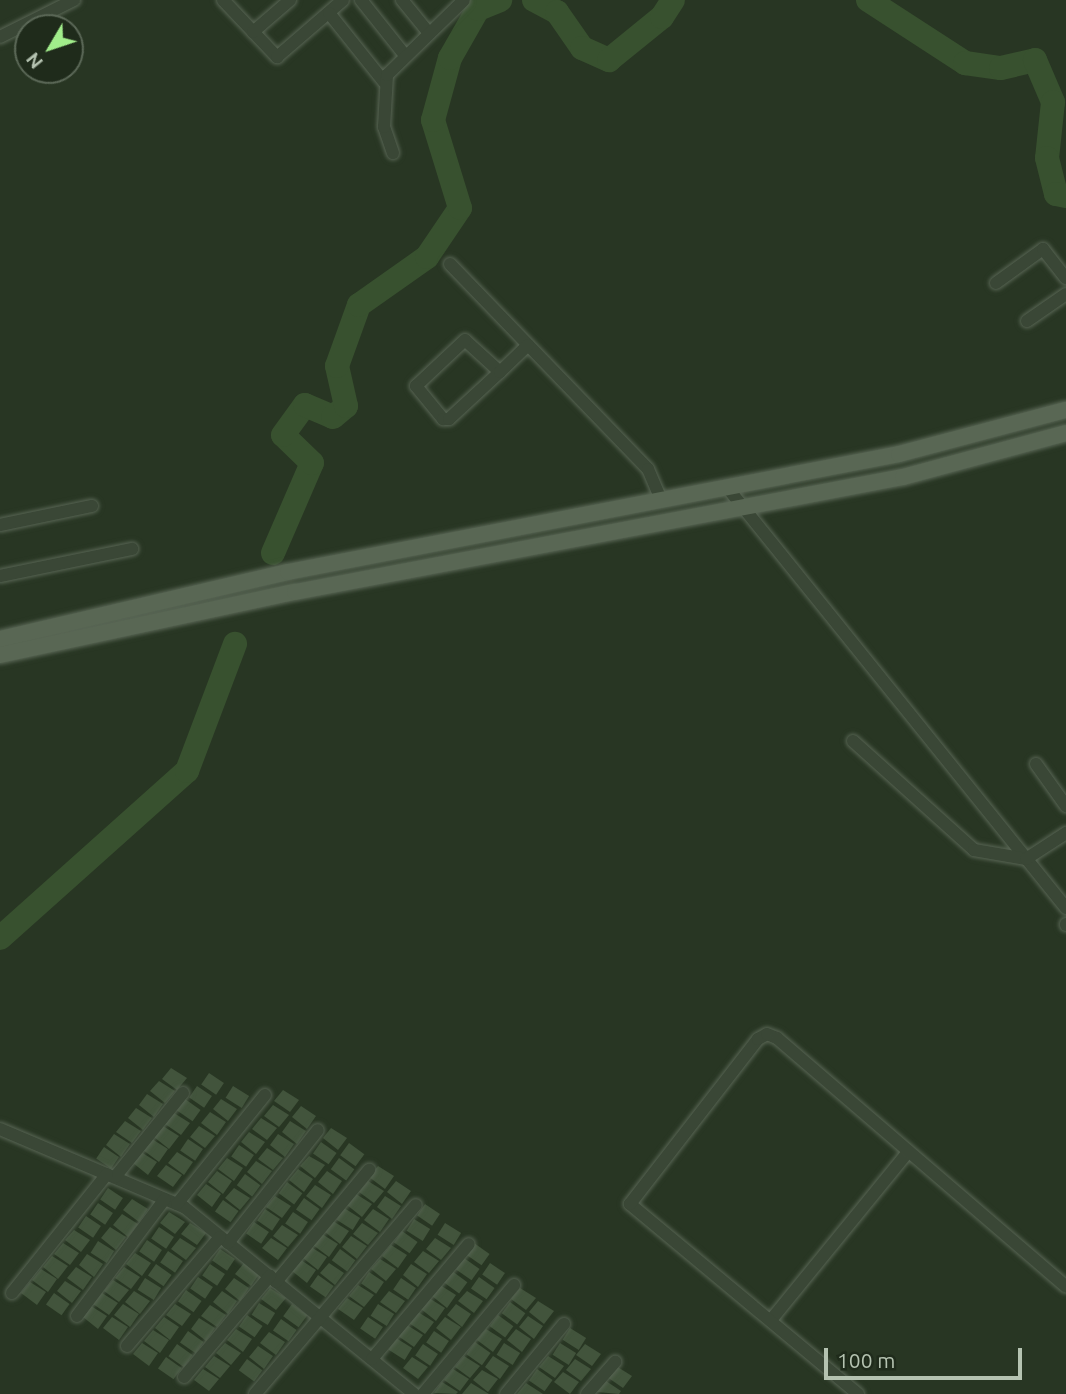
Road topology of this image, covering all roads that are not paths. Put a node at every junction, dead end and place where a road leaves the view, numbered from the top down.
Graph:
1 (74, 0) edge
2 (242, 0) edge
3 (290, 0) edge
4 (343, 0) edge
5 (361, 0) edge
6 (402, 0) edge
7 (441, 0) edge
8 (464, 0) edge
9 (227, 4) edge
10 (450, 12) junction
11 (328, 13) junction
12 (253, 32) junction
13 (428, 32) junction
14 (0, 37) edge
15 (404, 54) junction
16 (384, 82) junction
17 (393, 153) dead end
18 (450, 264) dead end
19 (1066, 278) edge
20 (996, 283) dead end
21 (1066, 294) edge
22 (1027, 321) dead end
23 (528, 345) junction
24 (500, 372) junction
25 (1066, 410) edge
26 (1066, 433) edge
27 (726, 486) junction
28 (660, 499) junction
29 (92, 506) dead end
30 (738, 506) junction
31 (0, 525) edge
32 (132, 549) dead end
33 (0, 576) edge
34 (0, 639) edge
35 (0, 655) edge
36 (853, 741) dead end
37 (1036, 764) dead end
38 (1060, 787) edge
39 (1066, 806) edge
40 (1066, 833) edge
41 (1026, 859) junction
42 (1066, 908) edge
43 (183, 1093) dead end
44 (265, 1095) dead end
45 (0, 1129) edge
46 (318, 1130) dead end
47 (907, 1153) junction
48 (369, 1170) dead end
49 (111, 1175) junction
50 (171, 1201) junction
51 (416, 1205) dead end
52 (224, 1240) junction
53 (469, 1244) dead end
54 (273, 1279) junction
55 (514, 1285) dead end
56 (1066, 1287) edge
57 (12, 1293) dead end
58 (78, 1316) dead end
59 (322, 1319) junction
60 (771, 1320) junction
61 (564, 1324) dead end
62 (127, 1346) dead end
63 (372, 1359) junction
64 (615, 1362) dead end
65 (184, 1377) dead end
66 (255, 1394) edge
67 (414, 1394) edge
68 (423, 1394) edge
69 (506, 1394) edge
70 (587, 1394) edge
71 (858, 1394) edge

1 - 14 street
2 - 9 street
3 - 12 street
4 - 11 street
5 - 15 street
6 - 13 street
7 - 10 street
8 - 10 street
9 - 12 street
10 - 13 street
11 - 12 street
11 - 16 street
13 - 15 street
15 - 16 street
16 - 17 street
18 - 23 street
19 - 20 street
21 - 22 street
23 - 24 street
23 - 28 street
24 - 24 street
25 - 27 main road
26 - 30 main road
27 - 28 main road
27 - 30 street
28 - 34 main road
29 - 31 street
30 - 35 main road
30 - 41 street
32 - 33 street
36 - 41 street
37 - 38 street
38 - 39 street
40 - 41 street
41 - 42 street
43 - 49 street
44 - 50 street
45 - 49 street
46 - 52 street
47 - 56 street
47 - 60 street
47 - 60 street
48 - 54 street
49 - 50 street
49 - 57 street
50 - 52 street
50 - 58 street
51 - 59 street
52 - 54 street
52 - 62 street
53 - 63 street
54 - 59 street
54 - 65 street
55 - 68 street
59 - 63 street
59 - 66 street
60 - 71 street
61 - 69 street
63 - 67 street
64 - 70 street

